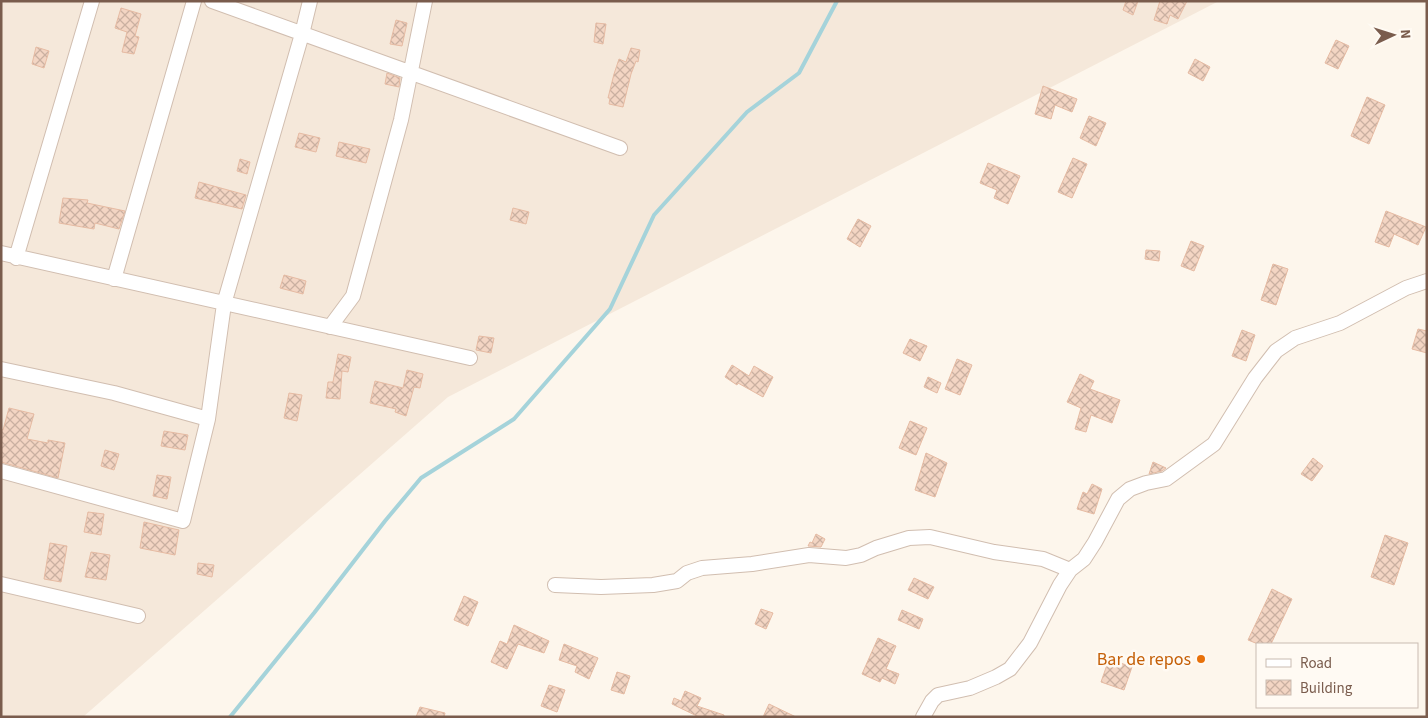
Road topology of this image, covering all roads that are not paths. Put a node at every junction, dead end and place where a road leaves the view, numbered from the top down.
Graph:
1 (92, 1) edge
2 (194, 1) edge
3 (212, 1) edge
4 (310, 1) edge
5 (425, 1) edge
6 (302, 34) junction
7 (410, 72) junction
8 (620, 148) dead end
9 (1, 253) edge
10 (16, 258) junction
11 (114, 279) junction
12 (1427, 281) edge
13 (224, 304) junction
14 (330, 327) junction
15 (470, 358) dead end
16 (1, 370) edge
17 (208, 419) junction
18 (1, 471) edge
19 (1070, 570) junction
20 (1, 584) edge
21 (555, 585) dead end
22 (138, 616) dead end
23 (923, 717) edge

1 - 10 street
2 - 11 street
3 - 6 street
4 - 6 street
5 - 7 street
6 - 7 street
6 - 13 street
7 - 8 street
7 - 14 street
9 - 10 street
10 - 11 street
11 - 13 street
12 - 19 street
13 - 14 street
13 - 17 street
14 - 15 street
16 - 17 street
17 - 18 street
19 - 21 street
19 - 23 street
20 - 22 street

